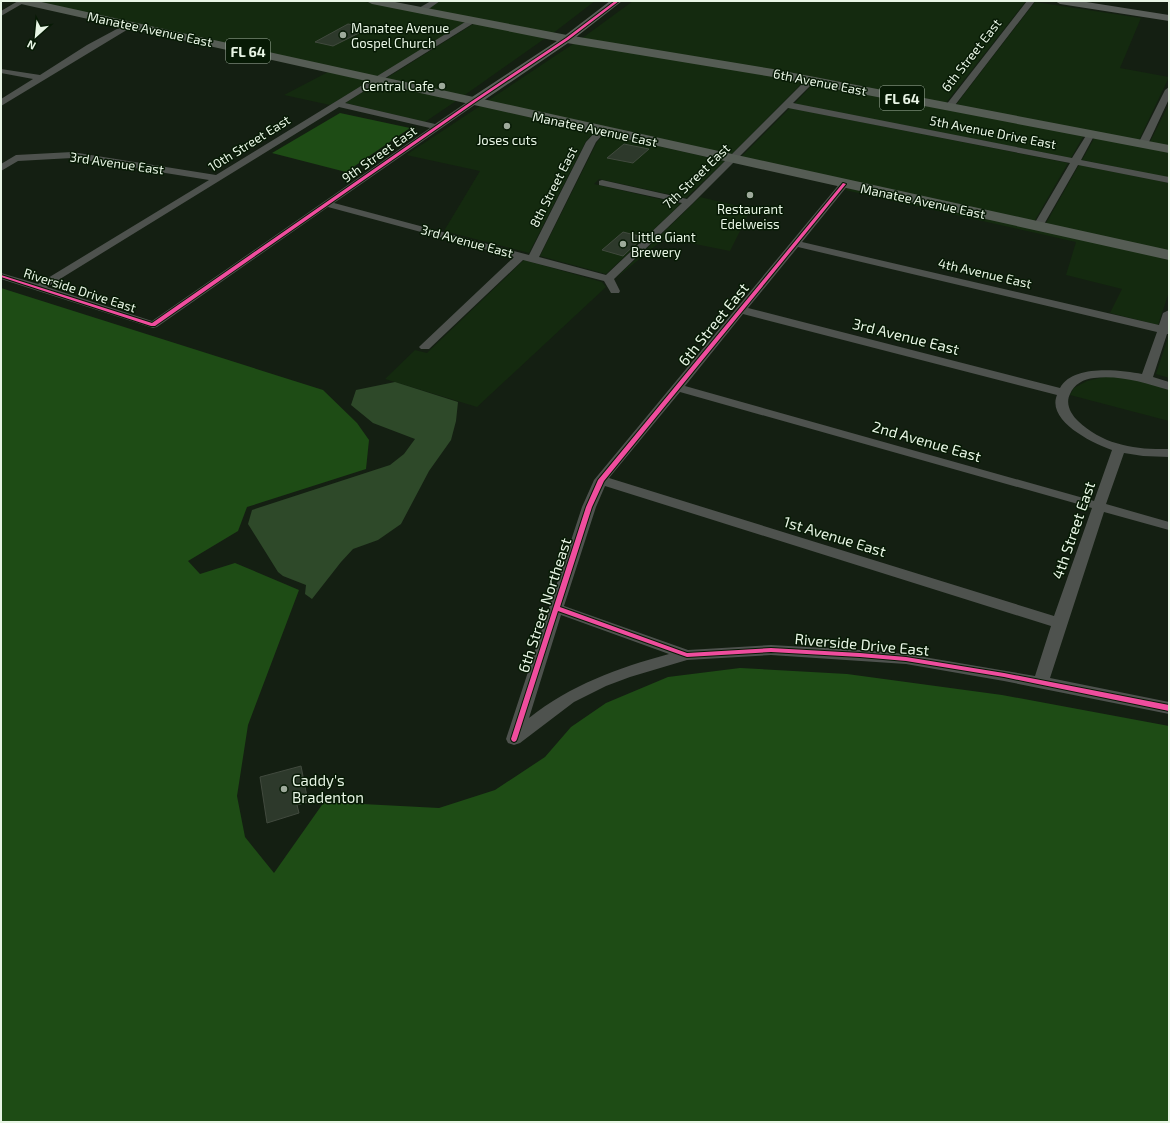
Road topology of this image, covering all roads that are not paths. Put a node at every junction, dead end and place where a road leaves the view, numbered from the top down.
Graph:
1 (23, 1) edge
2 (372, 1) edge
3 (436, 1) edge
4 (617, 1) edge
5 (1031, 1) edge
6 (1060, 1) edge
7 (1094, 1) edge
8 (420, 11) junction
9 (1169, 13) edge
10 (1, 14) edge
11 (1169, 18) edge
12 (473, 21) junction
13 (131, 25) junction
14 (566, 39) junction
15 (1, 71) edge
16 (42, 78) junction
17 (377, 80) junction
18 (811, 80) junction
19 (1169, 90) edge
20 (473, 102) junction
21 (1, 103) edge
22 (338, 104) junction
23 (788, 105) junction
24 (949, 107) junction
25 (436, 127) junction
26 (602, 130) junction
27 (1091, 134) junction
28 (1143, 144) junction
29 (1169, 148) edge
30 (732, 159) junction
31 (1075, 162) junction
32 (1, 168) edge
33 (217, 178) junction
34 (1169, 180) edge
35 (602, 183) dead end
36 (844, 184) junction
37 (689, 202) junction
38 (327, 204) junction
39 (1038, 226) junction
40 (795, 243) junction
41 (1169, 255) edge
42 (528, 257) junction
43 (1, 276) edge
44 (608, 279) junction
45 (39, 288) junction
46 (615, 291) dead end
47 (741, 310) junction
48 (1169, 313) edge
49 (153, 325) joint
50 (1166, 330) edge
51 (425, 347) dead end
52 (1147, 377) junction
53 (1169, 386) edge
54 (677, 387) junction
55 (1064, 393) junction
56 (1119, 448) junction
57 (1169, 453) edge
58 (601, 480) junction
59 (1100, 507) junction
60 (1169, 526) edge
61 (556, 608) junction
62 (1059, 623) junction
63 (687, 656) junction
64 (1041, 682) junction
65 (1169, 708) edge

1 - 10 street
1 - 13 main road, Manatee Avenue East / FL 64
2 - 8 main road, FL 64
3 - 8 street
4 - 14 street, 9th Street East
5 - 24 street, 6th Street East
6 - 11 street
7 - 9 street
8 - 12 main road, FL 64
12 - 14 main road, FL 64
12 - 17 street, 10th Street East
13 - 16 street
13 - 17 main road, Manatee Avenue East / FL 64
14 - 18 main road, 6th Avenue East / FL 64
14 - 20 street, 9th Street East
15 - 16 street
16 - 21 street
17 - 20 main road, Manatee Avenue East / FL 64
17 - 22 street, 10th Street East
18 - 23 street, 7th Street East
18 - 24 main road, 6th Avenue East / FL 64
19 - 28 street
20 - 25 street, 9th Street East
20 - 26 main road, Manatee Avenue East / FL 64
22 - 25 street
22 - 33 street, 10th Street East
23 - 30 street, 7th Street East
23 - 31 street, 5th Avenue Drive East
24 - 27 main road, 6th Avenue East / FL 64
25 - 38 street, 9th Street East
26 - 30 main road, Manatee Avenue East / FL 64
26 - 42 street, 8th Street East
27 - 28 main road, 6th Avenue East / FL 64
27 - 31 street
28 - 29 main road, 6th Avenue East / FL 64
30 - 36 main road, Manatee Avenue East / FL 64
30 - 37 street, 7th Street East
31 - 34 street, 5th Avenue Drive East
31 - 39 street
32 - 33 street, 3rd Avenue East
33 - 45 street, 10th Street East
35 - 37 street
36 - 39 main road, Manatee Avenue East / FL 64
36 - 40 street, 6th Street East
37 - 44 street, 7th Street East
38 - 42 street, 3rd Avenue East
38 - 49 street, 9th Street East
39 - 41 main road, Manatee Avenue East / FL 64
40 - 47 street, 6th Street East
40 - 50 street, 4th Avenue East
42 - 44 street, 3rd Avenue East
42 - 51 street, 8th Street East
43 - 45 street, Riverside Drive East
44 - 46 street
45 - 49 street, Riverside Drive East
47 - 54 street, 6th Street East
47 - 55 street, 3rd Avenue East
48 - 50 street
50 - 52 street
52 - 53 street
52 - 55 street
54 - 58 street, 6th Street East
54 - 59 street, 2nd Avenue East
55 - 56 street
56 - 57 street
56 - 59 street, 4th Street East
58 - 61 street, 6th Street Northeast
58 - 62 street, 1st Avenue East
59 - 60 street, 2nd Avenue East
59 - 62 street, 4th Street East
61 - 63 street, Riverside Drive East
61 - 63 street, 6th Street Northeast
62 - 64 street, 4th Street East
63 - 64 street, Riverside Drive East
64 - 65 street, Riverside Drive East

